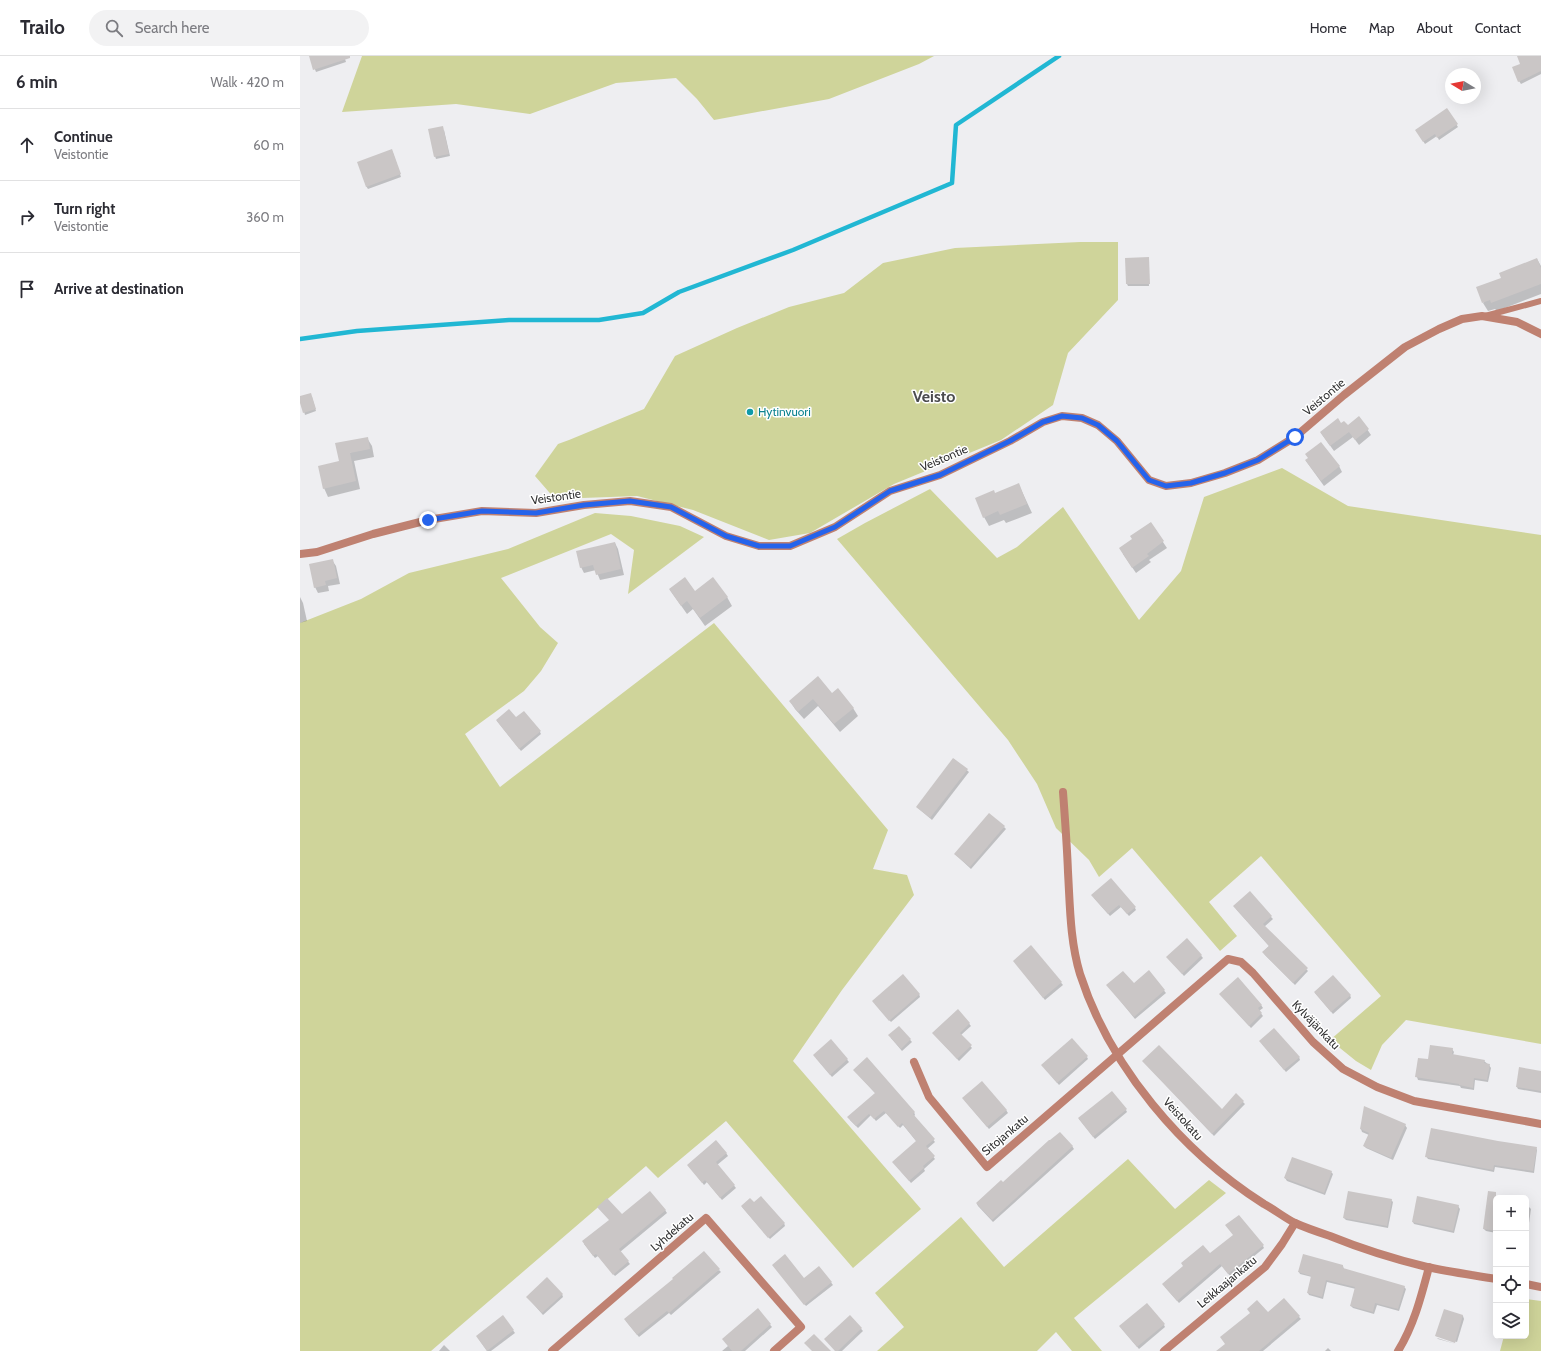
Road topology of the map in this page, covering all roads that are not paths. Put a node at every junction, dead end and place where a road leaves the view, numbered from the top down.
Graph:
1 (1541, 301) edge
2 (1482, 316) junction
3 (1541, 334) edge
4 (300, 554) edge
5 (1063, 792) dead end
6 (1117, 1056) junction
7 (914, 1062) dead end
8 (1541, 1124) edge
9 (1295, 1223) junction
10 (1429, 1267) junction
11 (1493, 1278) edge
12 (1529, 1284) edge
13 (1541, 1286) edge
14 (1169, 1349) edge
15 (552, 1351) edge
16 (774, 1351) edge
17 (1398, 1351) edge

1 - 2 lane
2 - 3 street, Veistontie
2 - 4 street, Veistontie
5 - 6 street, Veistokatu
6 - 7 street, Sitojankatu
6 - 8 street, Kylväjänkatu
6 - 9 street, Veistokatu
9 - 10 street, Veistokatu
9 - 14 street, Leikkaajankatu
10 - 11 street, Veistokatu
10 - 17 street
12 - 13 street
15 - 16 street, Lyhdekatu

